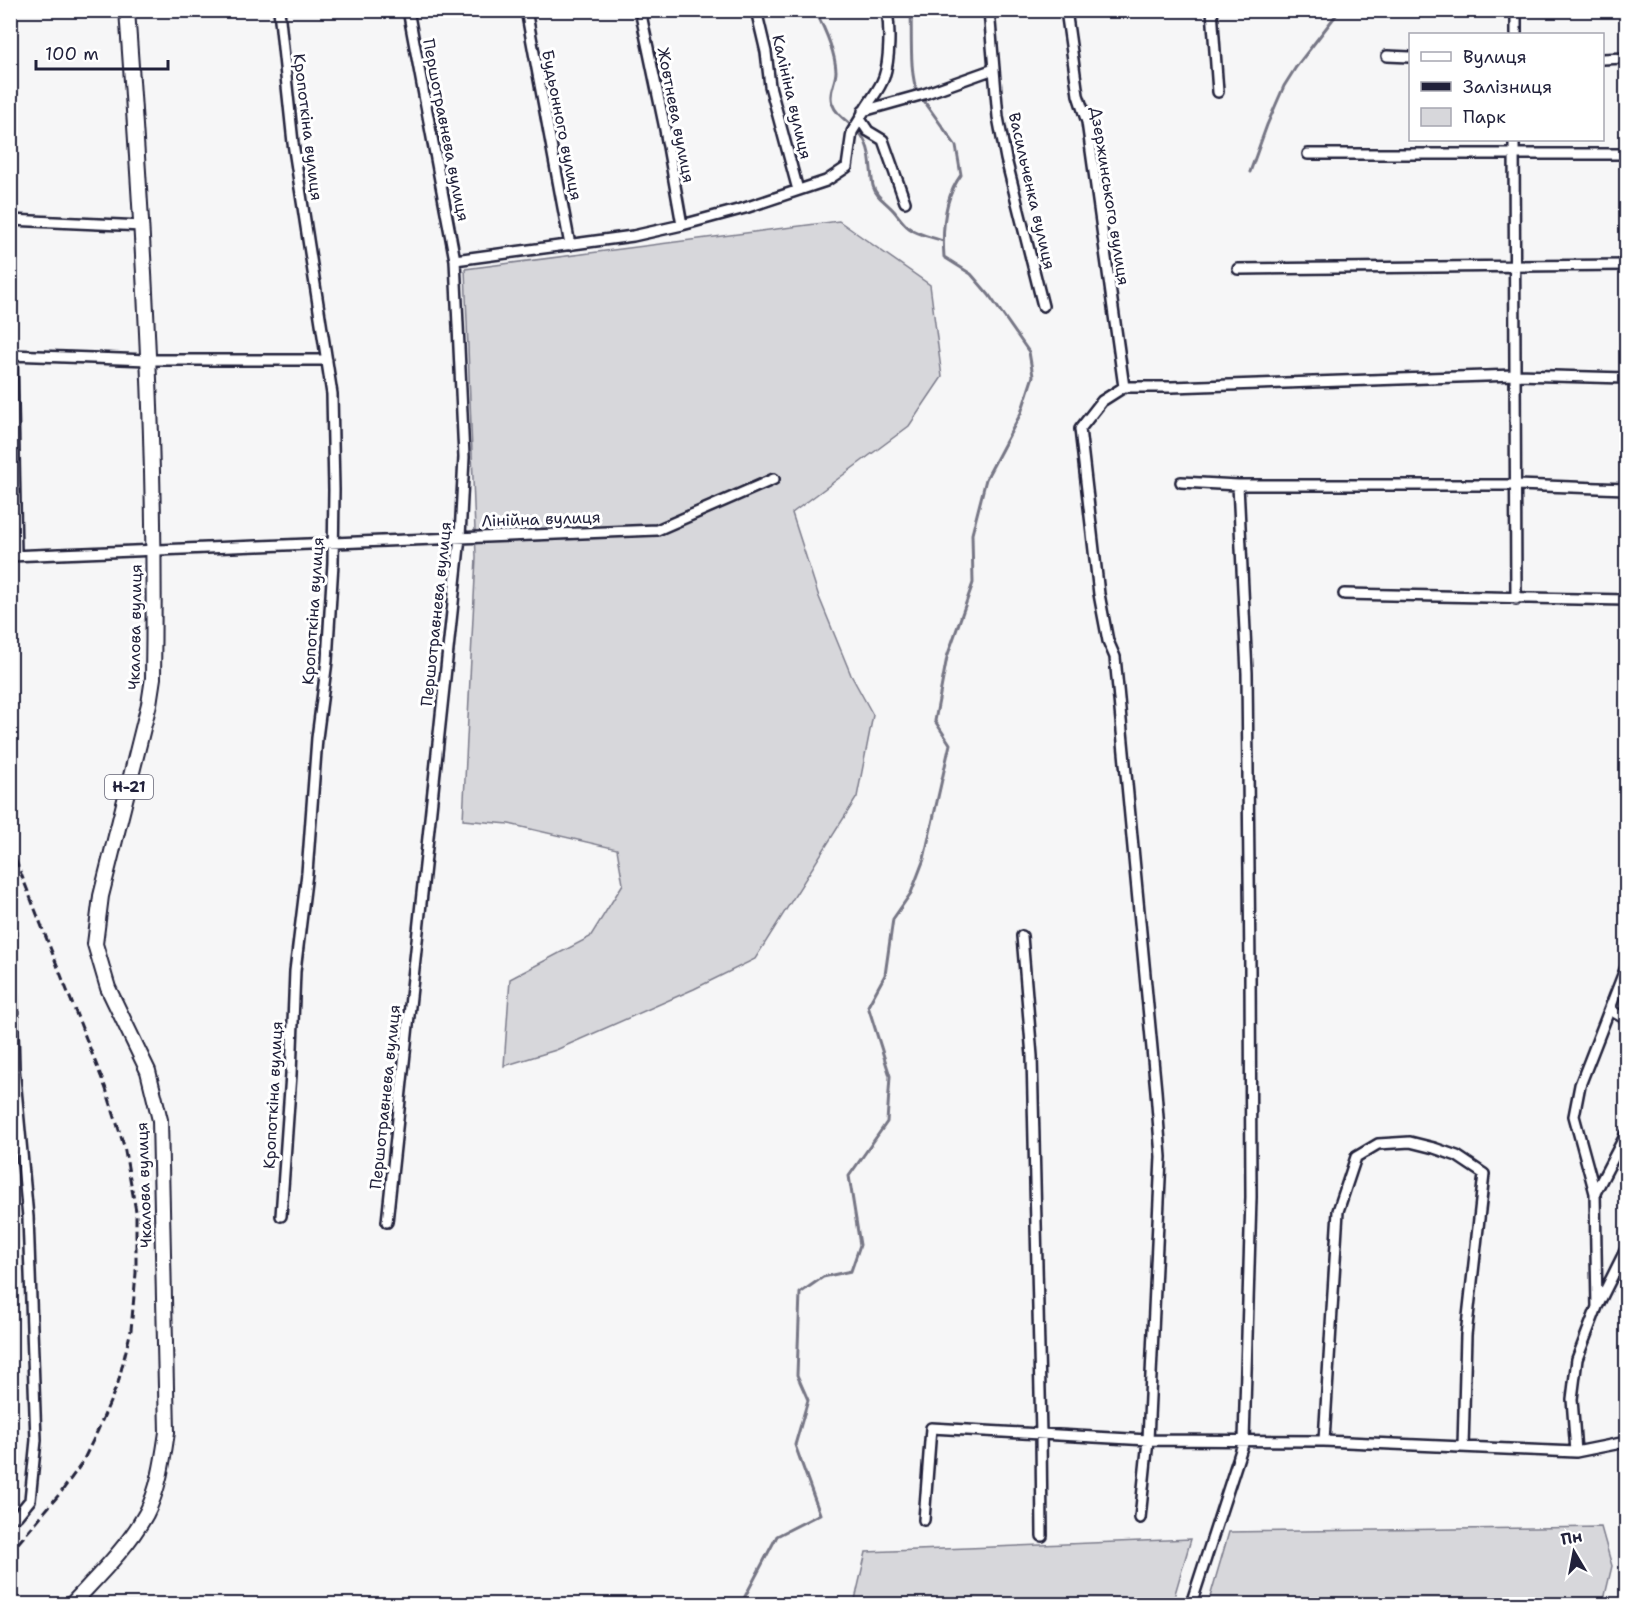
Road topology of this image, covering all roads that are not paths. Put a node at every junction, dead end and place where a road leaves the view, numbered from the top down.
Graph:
1 (127, 10) edge
2 (279, 10) edge
3 (408, 10) edge
4 (526, 10) edge
5 (640, 10) edge
6 (756, 10) edge
7 (887, 10) edge
8 (989, 10) edge
9 (1066, 10) edge
10 (1212, 10) edge
11 (1516, 10) edge
12 (1516, 33) edge
13 (1387, 56) dead end
14 (1409, 57) edge
15 (1626, 58) edge
16 (1604, 59) edge
17 (994, 69) junction
18 (1218, 92) dead end
19 (858, 122) junction
20 (1514, 141) edge
21 (1308, 154) dead end
22 (1626, 154) edge
23 (1514, 155) junction
24 (798, 190) junction
25 (905, 202) dead end
26 (10, 220) edge
27 (682, 225) junction
28 (142, 226) junction
29 (570, 245) junction
30 (455, 260) junction
31 (1514, 265) junction
32 (1626, 265) edge
33 (1238, 269) dead end
34 (1043, 306) dead end
35 (11, 355) edge
36 (148, 360) junction
37 (327, 360) junction
38 (1514, 375) junction
39 (1626, 378) edge
40 (1124, 387) junction
41 (774, 479) dead end
42 (1181, 482) dead end
43 (1238, 485) junction
44 (1516, 485) junction
45 (1626, 489) edge
46 (460, 537) junction
47 (333, 543) junction
48 (153, 549) junction
49 (13, 555) edge
50 (1344, 594) dead end
51 (1516, 599) junction
52 (1626, 600) edge
53 (10, 914) edge
54 (1022, 936) dead end
55 (1626, 967) edge
56 (1610, 1010) junction
57 (1626, 1019) edge
58 (1626, 1134) edge
59 (1595, 1193) junction
60 (281, 1216) dead end
61 (387, 1222) dead end
62 (1626, 1249) edge
63 (1597, 1307) junction
64 (1041, 1434) junction
65 (1148, 1440) junction
66 (1244, 1441) junction
67 (1324, 1441) junction
68 (1626, 1442) edge
69 (1462, 1448) junction
70 (1576, 1452) junction
71 (10, 1516) edge
72 (1140, 1518) dead end
73 (924, 1520) dead end
74 (1042, 1536) dead end
75 (72, 1605) edge
76 (1191, 1605) edge

1 - 28 main road, Чкалова вулиця / Н-21
2 - 37 street, Кропоткіна вулиця
3 - 30 street, Першотравнева вулиця
4 - 29 street, Будьонного вулиця
5 - 27 street, Жовтнева вулиця
6 - 24 street, Калініна вулиця
7 - 19 street
8 - 17 street, Васильченка вулиця
9 - 40 street, Дзержинського вулиця
10 - 18 street
11 - 12 street
13 - 14 street
15 - 16 street
17 - 19 street
17 - 34 street, Васильченка вулиця
19 - 24 street
19 - 25 street
20 - 23 street
21 - 23 street
22 - 23 street
23 - 31 street
24 - 27 street
26 - 28 street
27 - 29 street
28 - 36 main road, Чкалова вулиця / Н-21
29 - 30 street
30 - 46 street, Першотравнева вулиця
31 - 32 street
31 - 33 street
31 - 38 street
35 - 36 street
35 - 49 street
36 - 37 street
36 - 48 main road, Чкалова вулиця / Н-21
37 - 47 street, Кропоткіна вулиця
38 - 39 street
38 - 40 street
38 - 44 street
40 - 65 street
41 - 46 street, Лінійна вулиця
42 - 43 street
43 - 44 street
43 - 66 street
44 - 45 street
44 - 51 street
46 - 47 street, Лінійна вулиця
46 - 61 street, Першотравнева вулиця
47 - 48 street, Лінійна вулиця
47 - 60 street, Кропоткіна вулиця
48 - 49 street, Лінійна вулиця
48 - 75 main road, Чкалова вулиця / Н-21
50 - 51 street
51 - 52 street
53 - 71 street
54 - 64 street
55 - 56 street
56 - 57 street
56 - 59 street
58 - 59 street
59 - 63 street
62 - 63 street
63 - 70 street
64 - 65 street
64 - 73 street
64 - 74 street
65 - 66 street
65 - 72 street
66 - 67 street
66 - 76 street
67 - 69 street
67 - 69 street
68 - 70 street
69 - 70 street

